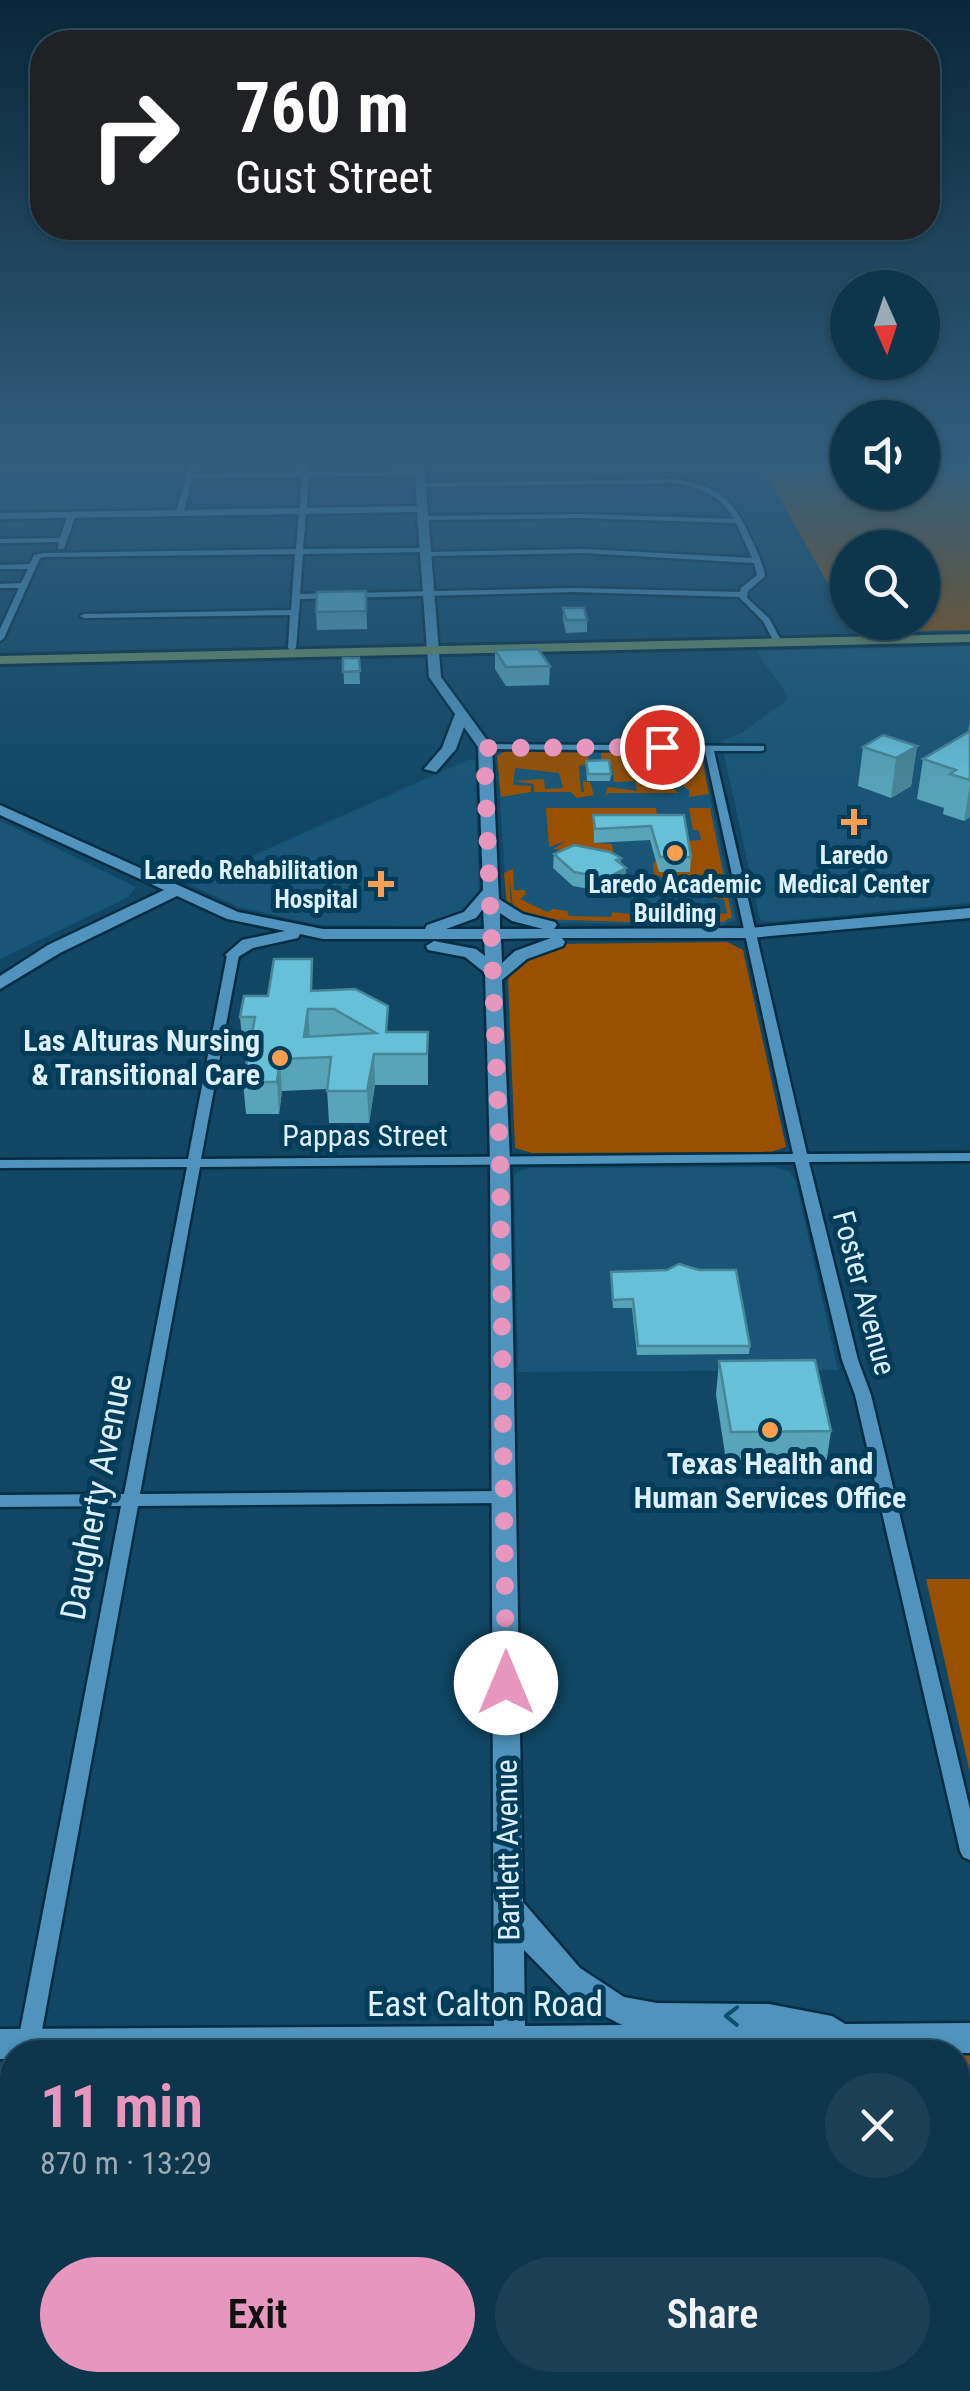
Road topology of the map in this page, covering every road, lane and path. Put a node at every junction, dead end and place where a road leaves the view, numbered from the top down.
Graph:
1 (29, 576) edge
2 (296, 576) edge
3 (429, 576) edge
4 (761, 576) edge
5 (430, 593) junction
6 (742, 594) junction
7 (295, 597) junction
8 (0, 600) edge
9 (19, 600) junction
10 (293, 612) junction
11 (84, 616) dead end
12 (0, 638) edge
13 (970, 638) edge
14 (778, 642) junction
15 (292, 648) junction
16 (434, 648) junction
17 (202, 650) junction
18 (0, 657) edge
19 (141, 657) junction
20 (461, 716) junction
21 (484, 748) junction
22 (709, 748) junction
23 (761, 748) dead end
24 (431, 770) dead end
25 (0, 809) edge
26 (136, 870) junction
27 (178, 890) junction
28 (492, 895) junction
29 (130, 912) junction
30 (970, 913) edge
31 (233, 916) junction
32 (314, 932) junction
33 (749, 933) junction
34 (605, 934) junction
35 (494, 935) junction
36 (582, 935) junction
37 (359, 936) junction
38 (392, 936) junction
39 (234, 955) junction
40 (495, 975) junction
41 (0, 984) edge
42 (970, 1157) edge
43 (803, 1159) junction
44 (500, 1160) junction
45 (194, 1163) junction
46 (0, 1164) edge
47 (504, 1497) junction
48 (131, 1500) junction
49 (0, 1501) edge
50 (970, 1851) edge
51 (509, 1907) junction
52 (970, 2038) edge
53 (862, 2039) junction
54 (19, 2040) edge
55 (510, 2040) edge
56 (818, 2040) edge

1 - 9 street
2 - 7 street
3 - 5 main road
4 - 6 street
5 - 6 street
5 - 7 street
5 - 16 main road
6 - 14 street
7 - 10 street
8 - 9 street
9 - 12 street
10 - 11 street
10 - 15 street
13 - 14 main road
14 - 16 main road
15 - 16 main road
15 - 17 main road
16 - 19 main road
16 - 20 main road
17 - 18 main road
17 - 19 main road
18 - 19 main road
20 - 21 main road
20 - 24 main road
21 - 22 street
21 - 28 main road, Bartlett Avenue
22 - 23 street
22 - 33 street, Foster Avenue
25 - 26 main road
26 - 27 main road
26 - 29 main road
27 - 29 main road
27 - 31 main road
28 - 34 main road
28 - 35 main road, Bartlett Avenue
28 - 38 main road
29 - 41 main road
30 - 33 main road
31 - 32 main road
31 - 39 main road
32 - 37 main road
32 - 39 main road
33 - 34 main road
33 - 43 street, Foster Avenue
34 - 36 main road
35 - 36 main road
35 - 38 main road
35 - 40 main road, Bartlett Avenue
36 - 40 main road
37 - 38 main road
37 - 40 main road
39 - 45 street, Daugherty Avenue
40 - 44 main road, Bartlett Avenue
42 - 43 street, Pappas Street
43 - 44 street, Pappas Street
43 - 50 street, Foster Avenue
44 - 45 street, Pappas Street
44 - 47 main road, Bartlett Avenue
45 - 46 street, Pappas Street
45 - 48 street, Daugherty Avenue
47 - 48 street
47 - 51 main road, Bartlett Avenue
48 - 49 street
48 - 54 street, Daugherty Avenue
53 -> 51 main road
51 - 55 main road, Bartlett Avenue
52 - 53 main road, East Calton Road
53 - 56 main road, East Calton Road

